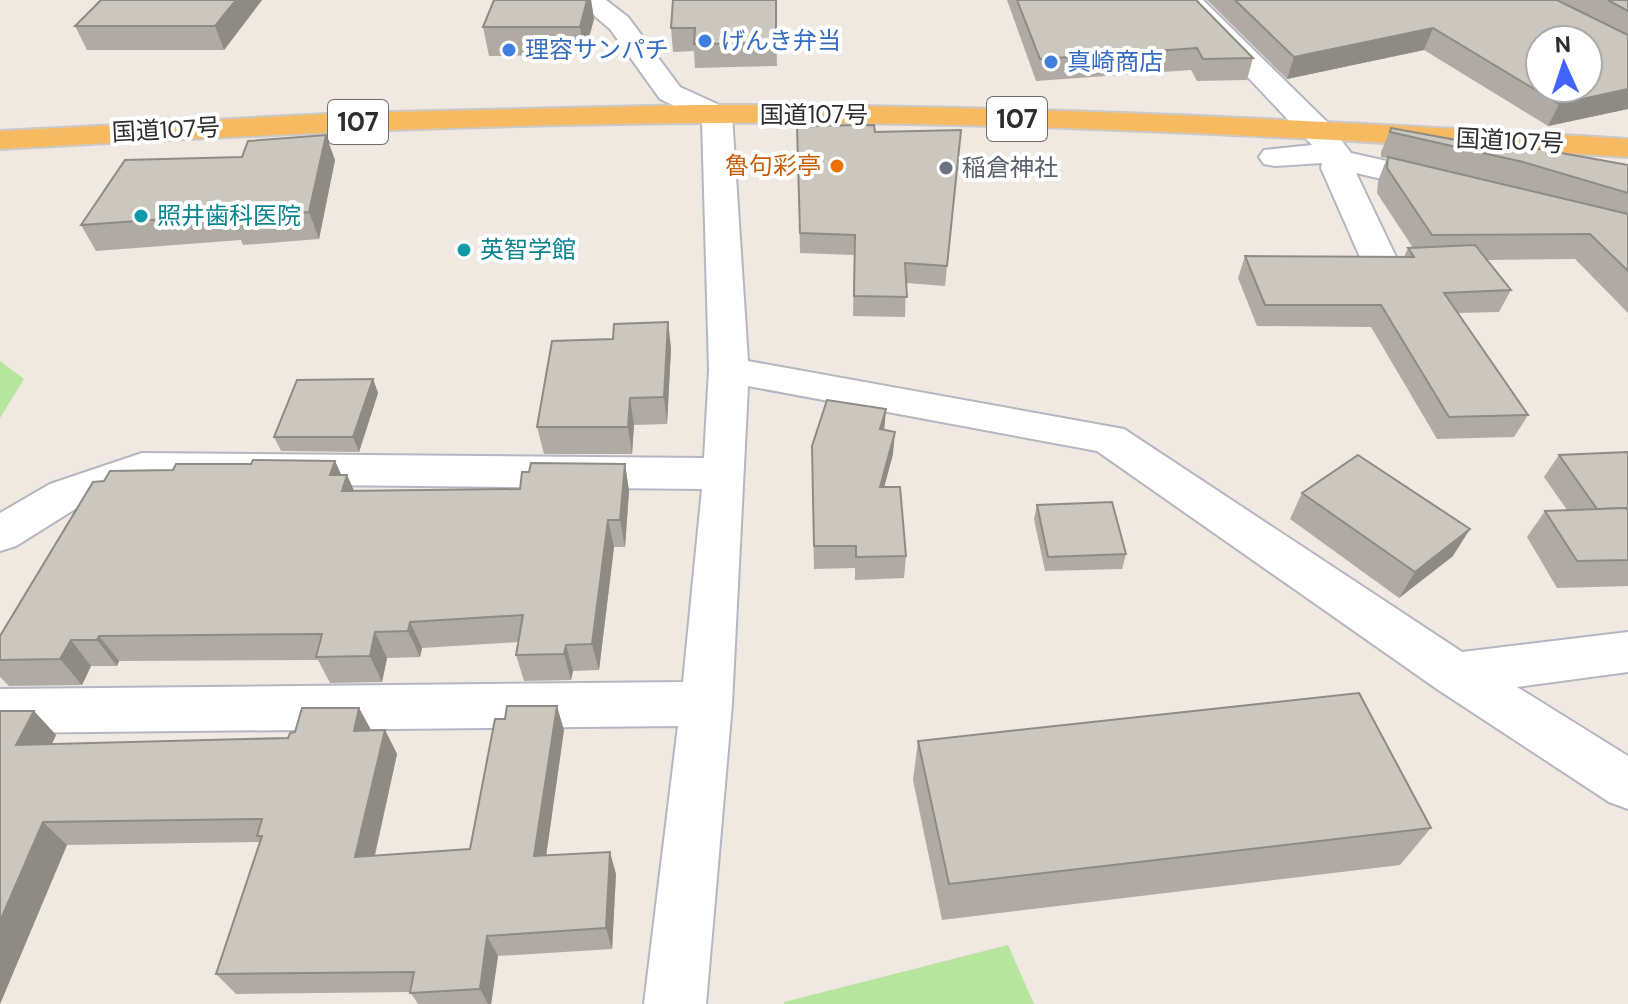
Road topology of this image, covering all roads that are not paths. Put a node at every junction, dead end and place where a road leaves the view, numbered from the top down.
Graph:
1 (589, 0) edge
2 (1188, 0) edge
3 (717, 115) junction
4 (0, 140) edge
5 (1331, 148) junction
6 (1628, 148) edge
7 (1275, 157) dead end
8 (1469, 190) edge
9 (1378, 257) edge
10 (729, 370) junction
11 (725, 474) junction
12 (0, 534) edge
13 (1628, 652) edge
14 (1455, 674) junction
15 (706, 704) junction
16 (0, 711) edge
17 (1628, 785) edge
18 (675, 1004) edge

1 - 3 street
2 - 5 street
3 - 4 highway, 国道107号 / 107
3 - 5 highway, 国道107号 / 107
3 - 10 street
5 - 6 highway, 国道107号 / 107
5 - 7 street
5 - 8 street
5 - 9 street
10 - 11 street
10 - 14 street
11 - 12 street
11 - 15 street
13 - 14 street
14 - 17 street
15 - 16 street
15 - 18 street

